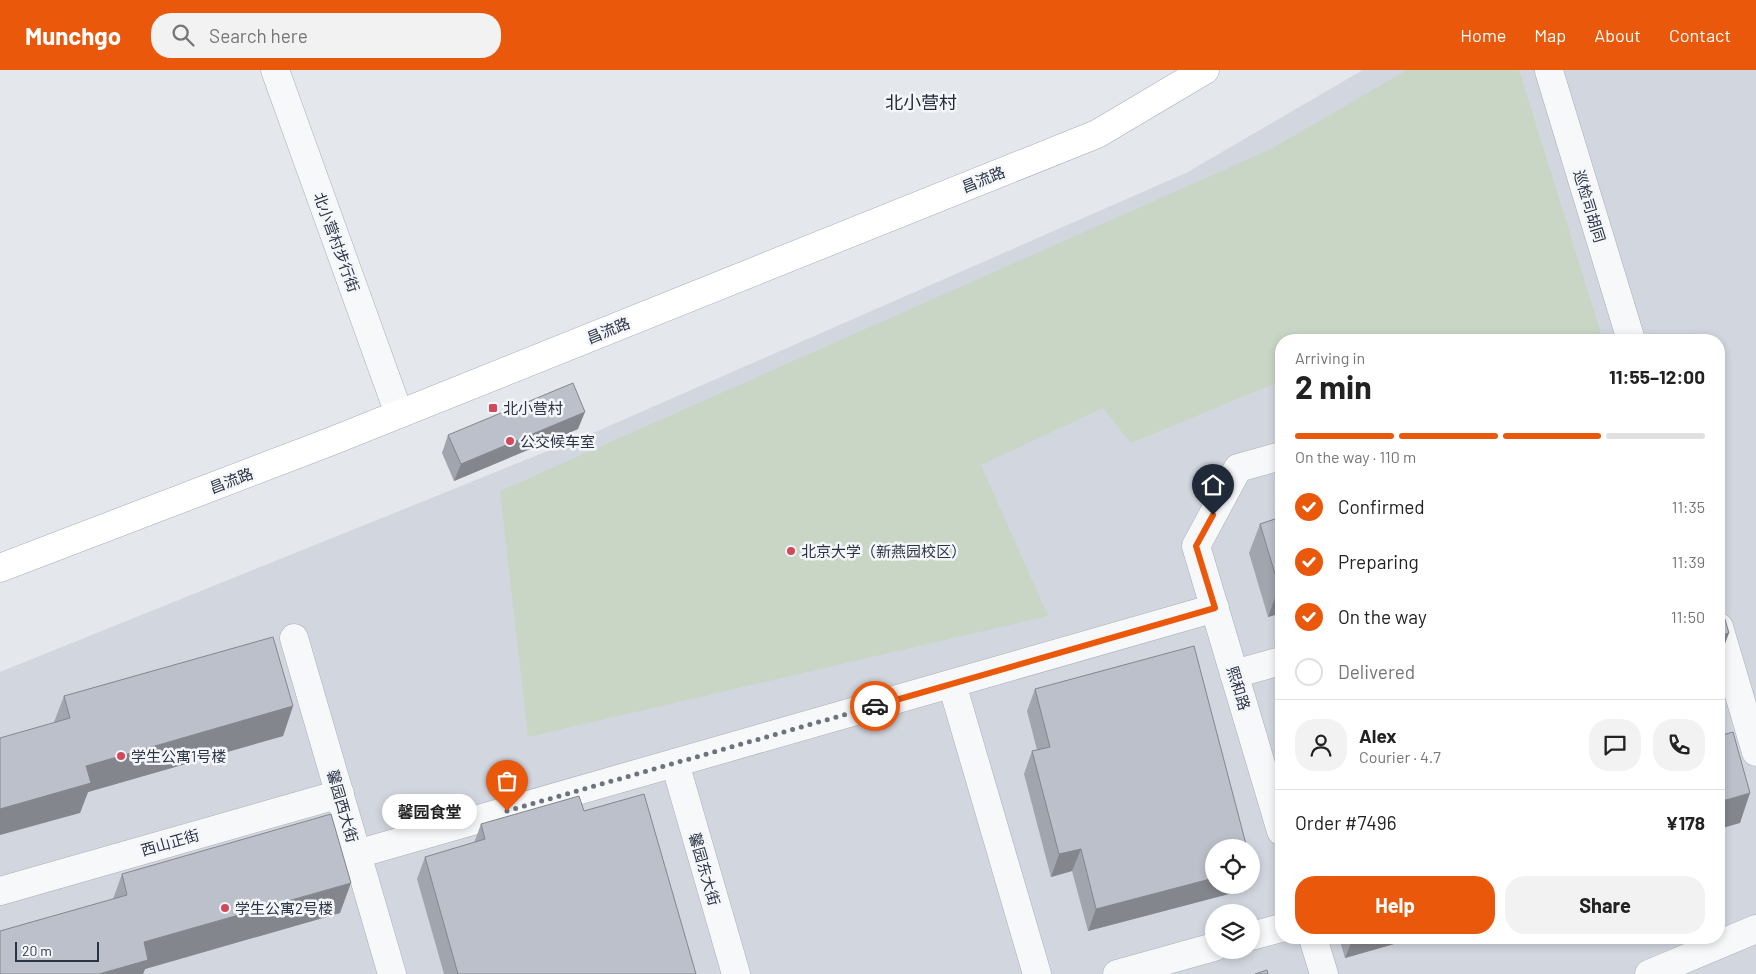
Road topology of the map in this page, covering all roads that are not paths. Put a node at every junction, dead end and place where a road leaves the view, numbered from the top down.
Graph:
1 (275, 70) edge
2 (1204, 70) edge
3 (1549, 71) edge
4 (1629, 334) edge
5 (399, 414) junction
6 (1275, 458) edge
7 (0, 568) edge
8 (1215, 608) junction
9 (294, 638) dead end
10 (1725, 655) edge
11 (1275, 664) edge
12 (1234, 674) junction
13 (952, 684) junction
14 (1744, 742) edge
15 (675, 763) junction
16 (340, 794) junction
17 (1275, 811) edge
18 (357, 854) junction
19 (0, 891) edge
20 (1756, 929) edge
21 (1275, 930) edge
22 (1260, 934) edge
23 (1725, 942) edge
24 (1315, 944) edge
25 (1720, 944) edge
26 (1205, 950) edge
27 (392, 974) edge
28 (736, 974) edge
29 (1037, 974) edge
30 (1118, 974) edge
31 (1324, 974) edge
32 (1649, 974) edge

1 - 5 street, 北小营村步行街
2 - 5 main road, 昌流路
3 - 4 street, 巡检司胡同
5 - 7 main road, 昌流路
6 - 8 street, 熙和路
8 - 12 street, 熙和路
8 - 13 street
9 - 16 street, 馨园西大街
10 - 14 street
11 - 12 street
12 - 17 street, 熙和路
13 - 15 street
13 - 29 street
15 - 18 street
15 - 28 street, 馨园东大街
16 - 18 street, 馨园西大街
16 - 19 street, 西山正街
18 - 27 street, 馨园西大街
20 - 23 street
21 - 22 street
24 - 31 street
25 - 32 street
26 - 30 street

